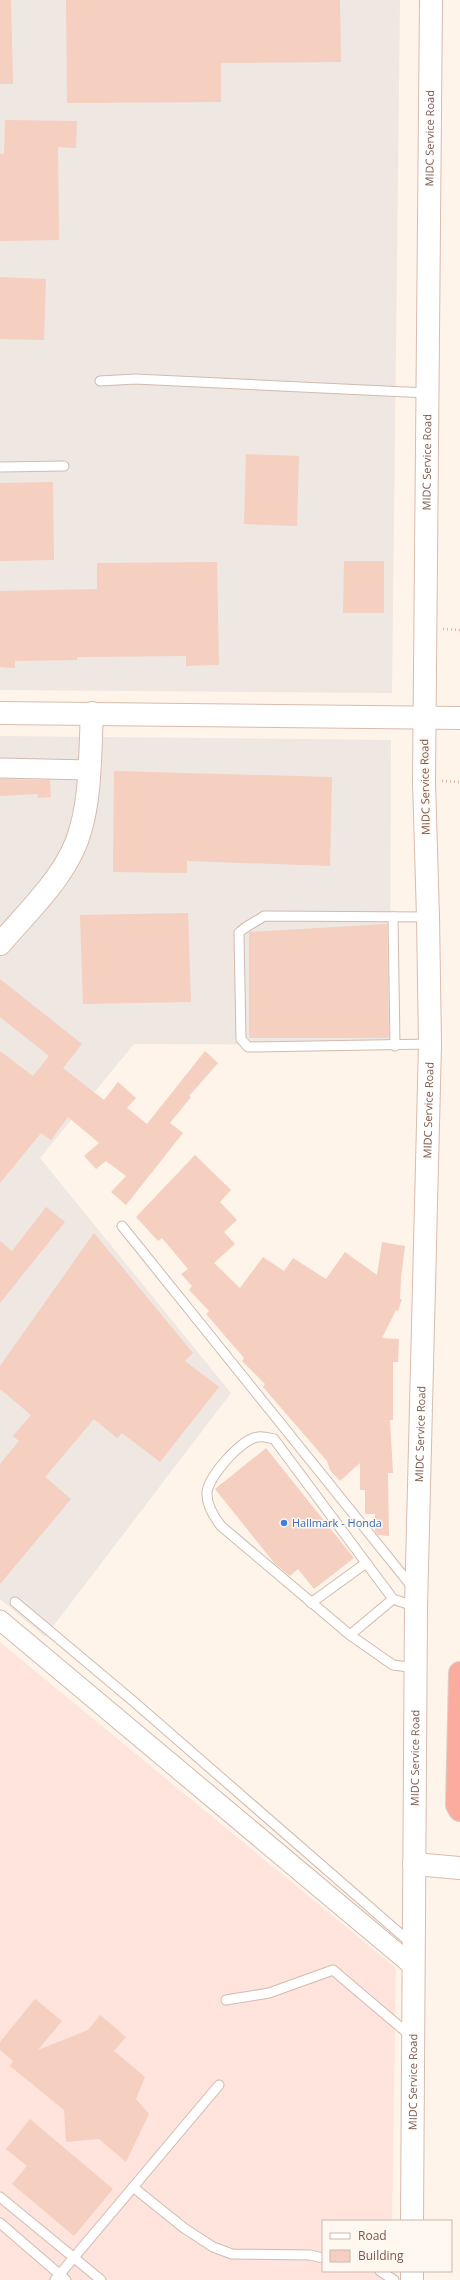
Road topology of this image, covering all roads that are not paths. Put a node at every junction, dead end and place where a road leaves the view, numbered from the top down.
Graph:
1 (431, 0) edge
2 (100, 381) dead end
3 (427, 393) junction
4 (0, 466) edge
5 (64, 466) dead end
6 (0, 713) edge
7 (92, 713) junction
8 (424, 717) junction
9 (460, 718) edge
10 (0, 768) edge
11 (90, 770) junction
12 (393, 917) junction
13 (428, 917) junction
14 (0, 944) edge
15 (430, 1044) junction
16 (395, 1046) junction
17 (122, 1226) dead end
18 (366, 1563) junction
19 (393, 1599) junction
20 (416, 1600) junction
21 (15, 1602) dead end
22 (311, 1602) junction
23 (0, 1620) edge
24 (350, 1634) junction
25 (416, 1668) junction
26 (460, 1673) edge
27 (460, 1810) edge
28 (414, 1864) junction
29 (460, 1868) edge
30 (414, 1945) junction
31 (413, 1966) junction
32 (226, 2000) dead end
33 (413, 2038) junction
34 (219, 2085) dead end
35 (133, 2187) junction
36 (0, 2197) edge
37 (412, 2220) edge
38 (0, 2223) edge
39 (74, 2257) junction
40 (322, 2258) edge
41 (382, 2272) edge
42 (60, 2278) edge
43 (101, 2280) edge
44 (394, 2280) edge

1 - 3 street, MIDC Service Road
2 - 3 lane
3 - 8 street, MIDC Service Road
4 - 5 lane
6 - 7 street
7 - 8 street
7 - 11 street
8 - 9 street
8 - 13 street, MIDC Service Road
10 - 11 street
11 - 14 street
12 - 13 lane
12 - 16 lane
12 - 16 lane
13 - 15 street, MIDC Service Road
15 - 16 lane
15 - 20 street, MIDC Service Road
17 - 20 lane
18 - 19 lane
18 - 22 lane
18 - 22 lane
19 - 20 lane
19 - 24 lane
20 - 25 street, MIDC Service Road
21 - 30 lane
22 - 24 lane
23 - 31 street
24 - 25 lane
25 - 28 street, MIDC Service Road
26 - 27 highway
28 - 29 street
28 - 30 street, MIDC Service Road
30 - 31 street, MIDC Service Road
31 - 33 street, MIDC Service Road
32 - 33 lane
33 - 37 street, MIDC Service Road
34 - 35 lane
35 - 39 lane
35 - 40 lane
36 - 39 lane
38 - 42 lane
39 - 42 lane
39 - 43 lane
41 - 44 lane

